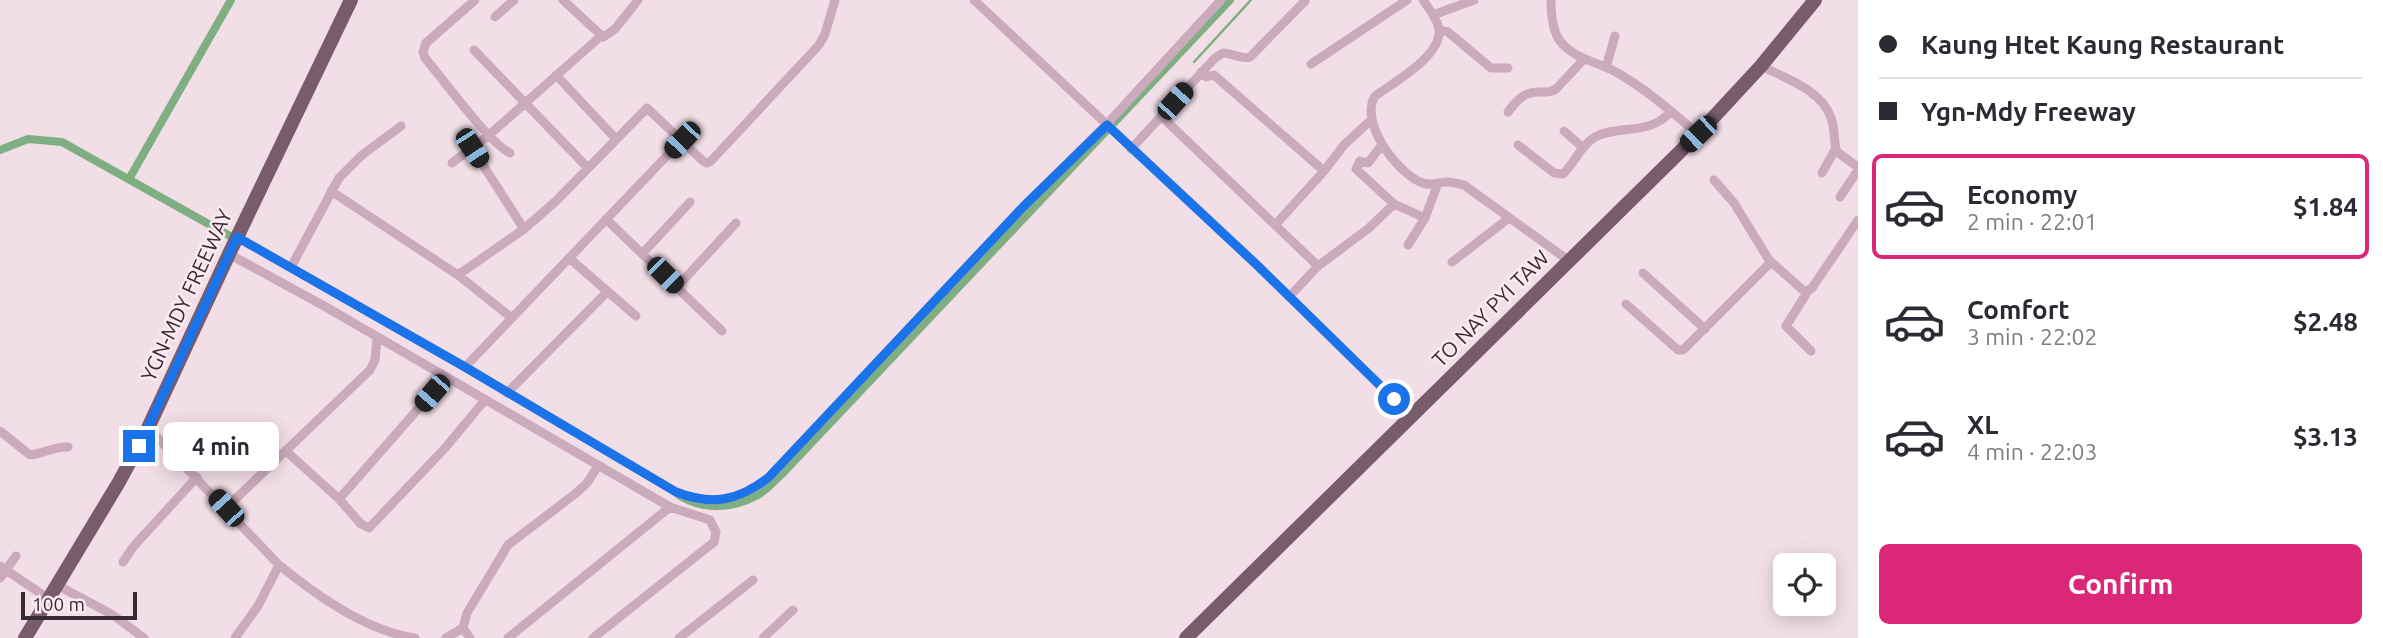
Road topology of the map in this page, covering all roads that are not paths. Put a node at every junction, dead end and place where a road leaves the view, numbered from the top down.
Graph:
1 (351, 0) edge
2 (475, 0) edge
3 (514, 0) edge
4 (563, 0) edge
5 (638, 0) edge
6 (835, 0) edge
7 (974, 0) edge
8 (1221, 0) edge
9 (1407, 0) edge
10 (1423, 0) edge
11 (1474, 0) edge
12 (1551, 0) edge
13 (1815, 0) edge
14 (1305, 1) edge
15 (1433, 15) junction
16 (495, 18) dead end
17 (1439, 30) junction
18 (601, 36) junction
19 (1615, 36) dead end
20 (474, 50) dead end
21 (1584, 59) junction
22 (1311, 64) dead end
23 (1762, 66) junction
24 (1606, 67) junction
25 (1508, 68) dead end
26 (1201, 72) junction
27 (556, 75) junction
28 (524, 103) junction
29 (1671, 111) junction
30 (1508, 112) dead end
31 (1161, 116) junction
32 (1372, 118) junction
33 (401, 126) dead end
34 (1109, 128) junction
35 (1564, 131) dead end
36 (1698, 134) junction
37 (489, 135) junction
38 (616, 139) junction
39 (682, 140) junction
40 (1382, 145) junction
41 (1518, 145) dead end
42 (1583, 147) junction
43 (472, 148) junction
44 (1836, 148) junction
45 (1131, 149) junction
46 (510, 153) dead end
47 (452, 163) dead end
48 (588, 168) junction
49 (1858, 168) edge
50 (1324, 171) junction
51 (1822, 173) dead end
52 (1714, 180) dead end
53 (1438, 183) junction
54 (331, 191) junction
55 (1840, 197) dead end
56 (690, 202) dead end
57 (1394, 204) junction
58 (1425, 218) junction
59 (1509, 218) junction
60 (606, 219) junction
61 (1858, 220) edge
62 (736, 223) dead end
63 (1276, 224) junction
64 (524, 229) junction
65 (237, 237) junction
66 (1408, 245) dead end
67 (229, 254) junction
68 (642, 254) junction
69 (569, 258) junction
70 (1568, 260) junction
71 (1452, 262) dead end
72 (1771, 262) junction
73 (1318, 266) junction
74 (291, 267) junction
75 (1643, 273) dead end
76 (458, 275) junction
77 (677, 287) junction
78 (1808, 291) junction
79 (607, 292) junction
80 (1289, 297) junction
81 (1626, 304) dead end
82 (636, 316) dead end
83 (512, 318) junction
84 (1705, 329) junction
85 (722, 331) dead end
86 (377, 338) junction
87 (1811, 351) dead end
88 (465, 367) junction
89 (446, 377) junction
90 (507, 393) junction
91 (484, 401) junction
92 (1411, 416) junction
93 (148, 428) junction
94 (0, 431) edge
95 (68, 447) dead end
96 (286, 451) junction
97 (598, 466) junction
98 (197, 477) junction
99 (339, 499) junction
100 (226, 508) junction
101 (670, 508) junction
102 (16, 556) dead end
103 (123, 562) dead end
104 (279, 565) junction
105 (2, 571) edge
106 (753, 580) dead end
107 (57, 585) junction
108 (49, 599) junction
109 (793, 610) dead end
110 (463, 628) junction
111 (26, 638) edge
112 (144, 638) edge
113 (235, 638) edge
114 (415, 638) edge
115 (446, 638) edge
116 (470, 638) edge
117 (508, 638) edge
118 (593, 638) edge
119 (678, 638) edge
120 (763, 638) edge
121 (1186, 638) edge

1 - 65 main road, YGN-MDY FREEWAY
2 - 37 street
3 - 16 street
4 - 18 street
5 - 18 street
6 - 39 street
7 - 34 street
8 - 34 street
9 - 22 street
10 - 15 street
11 - 15 street
12 - 21 street
13 - 23 main road, TO NAY PYI TAW
14 - 26 street
15 - 17 street
17 - 25 street
17 - 32 street
18 - 27 street
19 - 24 street
20 - 28 street
21 - 24 street
21 - 30 street
23 - 36 main road, TO NAY PYI TAW
23 - 44 street
24 - 29 street
26 - 31 street
26 - 50 street
27 - 28 street
27 - 38 street
28 - 37 street
28 - 48 street
29 - 36 street
29 - 42 street
31 - 45 street
31 - 63 street
32 - 40 street
32 - 50 street
33 - 54 street
34 - 45 street
34 - 90 street
35 - 42 street
36 - 70 main road, TO NAY PYI TAW
37 - 43 street
37 - 46 street
38 - 39 street
38 - 48 street
39 - 60 street
40 - 53 street
40 - 57 street
41 - 42 street
43 - 47 street
43 - 64 street
44 - 49 street
44 - 51 street
45 - 80 street
48 - 64 street
49 - 55 street
50 - 63 street
52 - 72 street
53 - 58 street
53 - 59 street
54 - 74 street
54 - 76 street
56 - 68 street
57 - 58 street
57 - 73 street
58 - 66 street
59 - 70 street
59 - 71 street
60 - 68 street
60 - 69 street
61 - 78 street
62 - 77 street
63 - 73 street
64 - 76 street
65 - 67 main road, YGN-MDY FREEWAY
65 - 74 street
67 - 86 street
67 - 93 main road, YGN-MDY FREEWAY
68 - 77 street
69 - 79 street
69 - 83 street
70 - 92 main road, TO NAY PYI TAW
72 - 78 street
72 - 84 street
73 - 80 street
74 - 88 street
75 - 84 street
76 - 83 street
77 - 85 street
78 - 87 street
79 - 82 street
79 - 90 street
80 - 92 street
81 - 84 street
83 - 88 street
86 - 89 street
86 - 96 street
88 - 90 street
89 - 91 street
89 - 99 street
91 - 97 street
91 - 99 street
92 - 121 main road, TO NAY PYI TAW
93 - 98 street
93 - 107 main road, YGN-MDY FREEWAY
94 - 95 street
96 - 99 street
96 - 100 street
97 - 101 street
97 - 110 street
98 - 100 street
98 - 103 street
100 - 104 street
101 - 117 street
101 - 118 street
102 - 105 street
104 - 113 street
104 - 114 street
105 - 108 street
106 - 119 street
107 - 108 main road, YGN-MDY FREEWAY
107 - 112 street
108 - 111 main road, YGN-MDY FREEWAY
109 - 120 street
110 - 115 street
110 - 116 street

